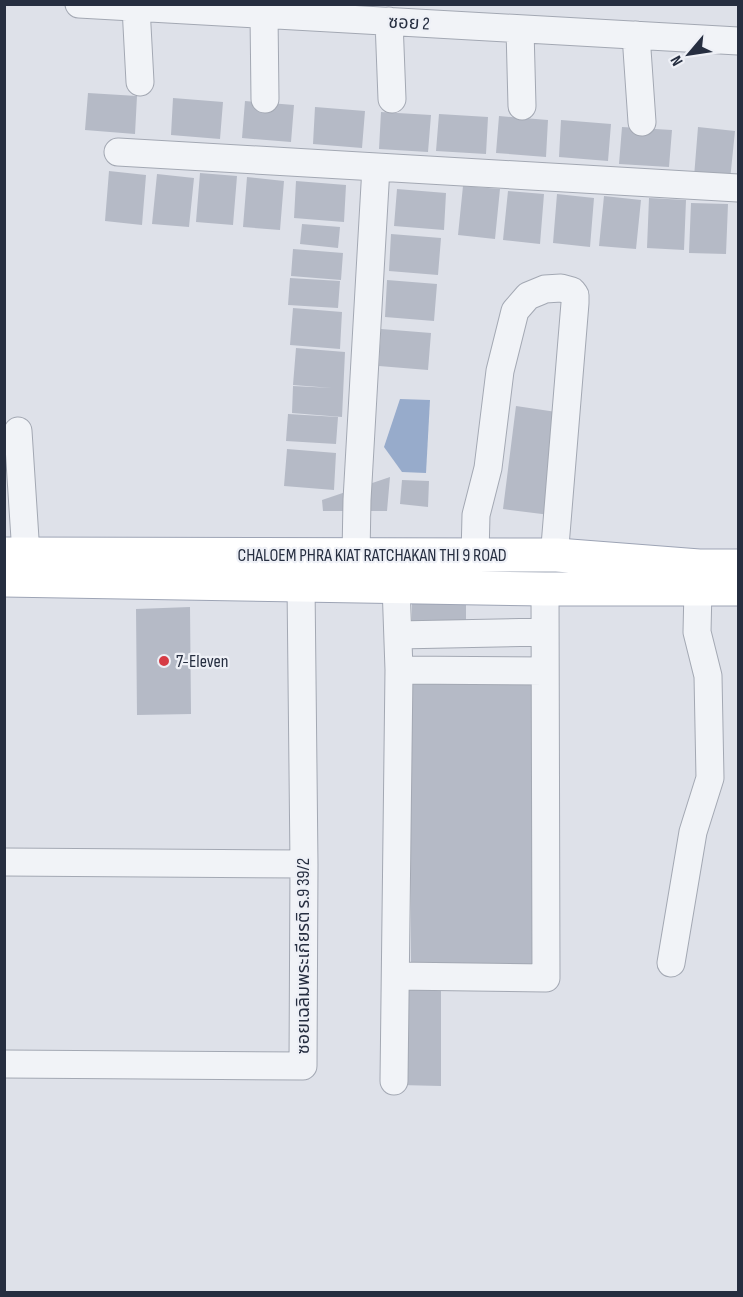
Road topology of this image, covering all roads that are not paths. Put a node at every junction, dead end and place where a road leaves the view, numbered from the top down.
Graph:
1 (79, 4) edge
2 (136, 7) junction
3 (264, 15) junction
4 (389, 21) junction
5 (520, 29) junction
6 (636, 35) junction
7 (738, 40) edge
8 (140, 82) dead end
9 (265, 99) dead end
10 (392, 99) dead end
11 (522, 106) dead end
12 (642, 122) dead end
13 (118, 152) dead end
14 (376, 167) junction
15 (738, 188) edge
16 (18, 431) dead end
17 (555, 546) dead end
18 (16, 554) edge
19 (356, 555) junction
20 (476, 555) junction
21 (738, 566) edge
22 (4, 580) edge
23 (301, 584) junction
24 (396, 585) junction
25 (545, 589) junction
26 (698, 589) junction
27 (738, 589) edge
28 (544, 632) junction
29 (398, 635) junction
30 (399, 670) junction
31 (544, 671) junction
32 (4, 862) edge
33 (304, 864) junction
34 (671, 963) dead end
35 (396, 976) junction
36 (4, 1064) edge
37 (394, 1081) dead end

1 - 2 street, ซอย 2
2 - 3 street, ซอย 2
2 - 8 street
3 - 4 street, ซอย 2
3 - 9 street
4 - 5 street, ซอย 2
4 - 10 street
5 - 6 street, ซอย 2
5 - 11 street
6 - 7 street, ซอย 2
6 - 12 street
13 - 14 street
14 - 15 street
14 - 19 street
16 - 18 street
17 - 20 street
18 - 19 main road, CHALOEM PHRA KIAT RATCHAKAN THI 9 ROAD
19 - 20 main road, CHALOEM PHRA KIAT RATCHAKAN THI 9 ROAD
20 - 21 main road, CHALOEM PHRA KIAT RATCHAKAN THI 9 ROAD
22 - 23 main road, CHALOEM PHRA KIAT RATCHAKAN THI 9 ROAD
23 - 24 main road, CHALOEM PHRA KIAT RATCHAKAN THI 9 ROAD
23 - 33 street, ซอยเฉลิมพระเกียรติ ร.9 39/2
24 - 25 main road, CHALOEM PHRA KIAT RATCHAKAN THI 9 ROAD
24 - 29 street
25 - 26 main road, CHALOEM PHRA KIAT RATCHAKAN THI 9 ROAD
25 - 28 street
26 - 27 main road, CHALOEM PHRA KIAT RATCHAKAN THI 9 ROAD
26 - 34 street
28 - 29 street
28 - 31 street
29 - 30 street
30 - 31 street
30 - 35 street
31 - 35 street
32 - 33 street
33 - 36 street, ซอยเฉลิมพระเกียรติ ร.9 39/2
35 - 37 street

